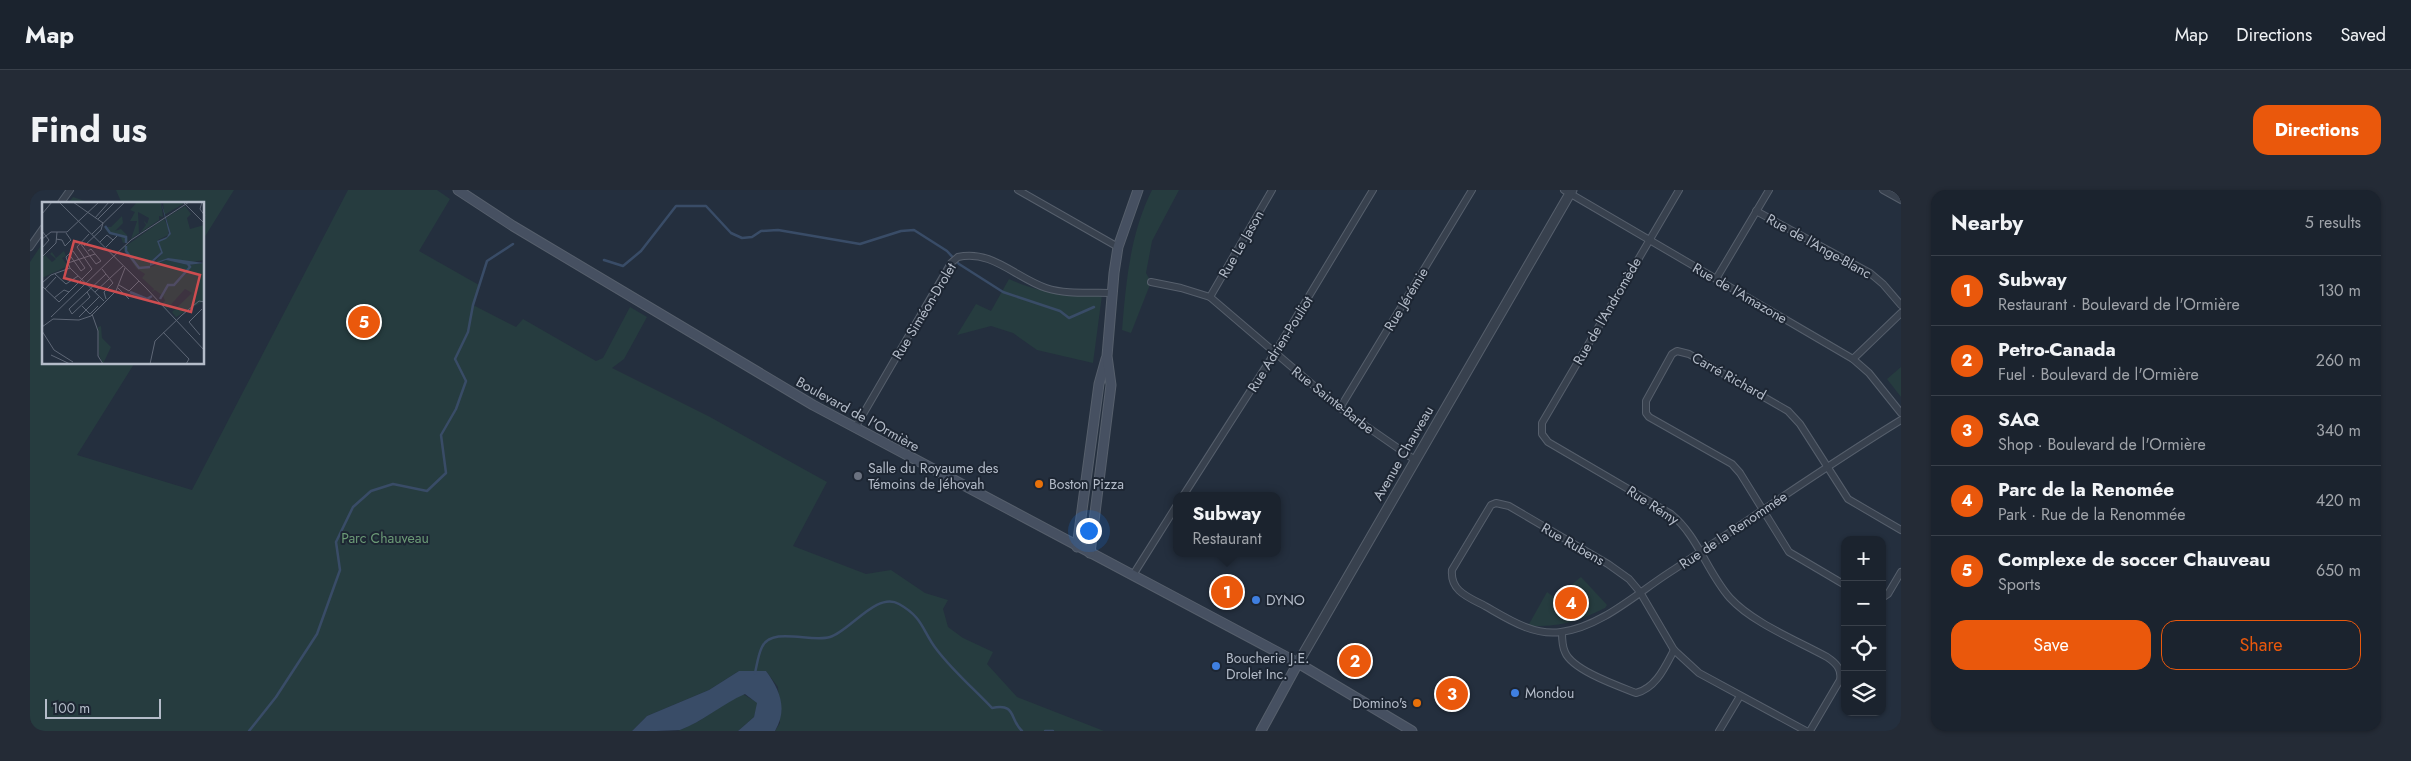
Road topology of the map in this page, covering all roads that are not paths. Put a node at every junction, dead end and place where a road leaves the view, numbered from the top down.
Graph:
1 (458, 190) edge
2 (1018, 190) edge
3 (1138, 190) edge
4 (1272, 190) edge
5 (1374, 190) edge
6 (1472, 190) edge
7 (1679, 190) edge
8 (1770, 190) edge
9 (1883, 190) edge
10 (1568, 191) edge
11 (1901, 200) edge
12 (1756, 211) junction
13 (42, 230) edge
14 (1649, 241) junction
15 (30, 246) edge
16 (1118, 247) junction
17 (1716, 279) junction
18 (1151, 282) dead end
19 (1112, 293) junction
20 (1210, 297) junction
21 (1901, 305) edge
22 (1901, 313) edge
23 (1274, 354) junction
24 (1107, 356) junction
25 (1853, 359) junction
26 (1340, 408) junction
27 (1901, 413) edge
28 (1901, 420) edge
29 (855, 428) junction
30 (1542, 434) joint
31 (1415, 460) junction
32 (1827, 467) junction
33 (1186, 492) edge
34 (1763, 510) junction
35 (1173, 511) edge
36 (1901, 530) edge
37 (1077, 547) junction
38 (1701, 552) junction
39 (1090, 553) junction
40 (1901, 572) edge
41 (1133, 575) junction
42 (1841, 583) edge
43 (1640, 592) junction
44 (1886, 595) edge
45 (1562, 632) junction
46 (1674, 650) junction
47 (1298, 663) junction
48 (1740, 696) junction
49 (1261, 731) edge
50 (1412, 731) edge
51 (1719, 731) edge
52 (1806, 731) edge
53 (1810, 731) edge

1 - 29 main road, Boulevard de l'Ormière
2 - 16 street
3 - 16 main road
4 - 20 street, Rue Le Jason
5 - 23 street, Rue Adrien-Pouliot
6 - 26 street, Rue Jérémie
7 - 14 street, Rue de l'Andromède
8 - 12 street
9 - 11 street
10 - 14 street, Rue de l'Amazone
10 - 31 street, Avenue Chauveau
12 - 17 street
12 - 21 street, Rue de l'Ange-Blanc
13 - 15 street
14 - 17 street, Rue de l'Amazone
14 - 30 street, Rue de l'Andromède
16 - 19 main road
17 - 25 street, Rue de l'Amazone
18 - 20 street, Rue Sainte-Barbe
19 - 24 main road
19 - 29 street, Rue Siméon-Drolet
20 - 23 street, Rue Sainte-Barbe
22 - 25 street
23 - 26 street, Rue Sainte-Barbe
23 - 33 street, Rue Adrien-Pouliot
24 - 37 main road
24 - 39 main road
25 - 27 street, Rue de l'Amazone
26 - 31 street, Rue Sainte-Barbe
28 - 32 street, Rue de la Renommée
29 - 37 main road, Boulevard de l'Ormière
30 - 38 street, Rue Rémy
31 - 47 street, Avenue Chauveau
32 - 34 street, Rue de la Renommée
32 - 34 street, Carré Richard
32 - 36 street
34 - 38 street, Rue de la Renommée
34 - 42 street
35 - 41 street
37 - 39 main road, Boulevard de l'Ormière
38 - 43 street, Rue de la Renommée
38 - 53 street, Rue Rémy
39 - 41 main road, Boulevard de l'Ormière
40 - 44 street
41 - 47 main road, Boulevard de l'Ormière
43 - 45 street, Rue de la Renommée
43 - 45 street, Rue Rubens
43 - 46 street, Rue Rubens
45 - 46 street
46 - 48 street, Rue Rubens
47 - 49 main road, Avenue Chauveau
47 - 50 main road, Boulevard de l'Ormière
48 - 51 street
48 - 52 street, Rue Rubens

